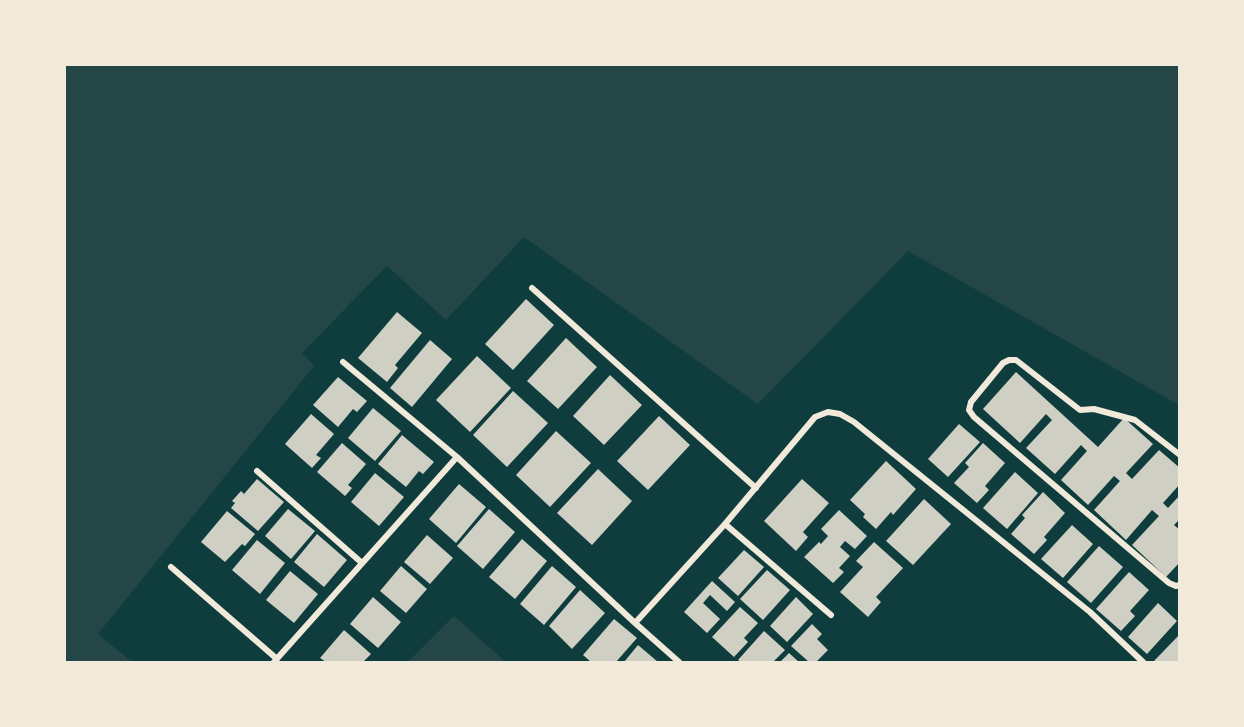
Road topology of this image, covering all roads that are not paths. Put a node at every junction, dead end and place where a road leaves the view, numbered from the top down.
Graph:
1 (532, 288) dead end
2 (343, 362) dead end
3 (1179, 455) edge
4 (457, 457) junction
5 (257, 471) dead end
6 (756, 488) junction
7 (726, 524) junction
8 (362, 563) junction
9 (171, 567) dead end
10 (1179, 585) edge
11 (831, 615) dead end
12 (635, 623) junction
13 (275, 661) edge
14 (679, 663) edge
15 (1143, 663) edge

1 - 6 street
2 - 4 street
3 - 10 street
4 - 8 street
4 - 12 street
5 - 8 street
6 - 7 street
6 - 15 street
7 - 11 street
7 - 12 street
8 - 13 street
9 - 13 street
12 - 14 street

